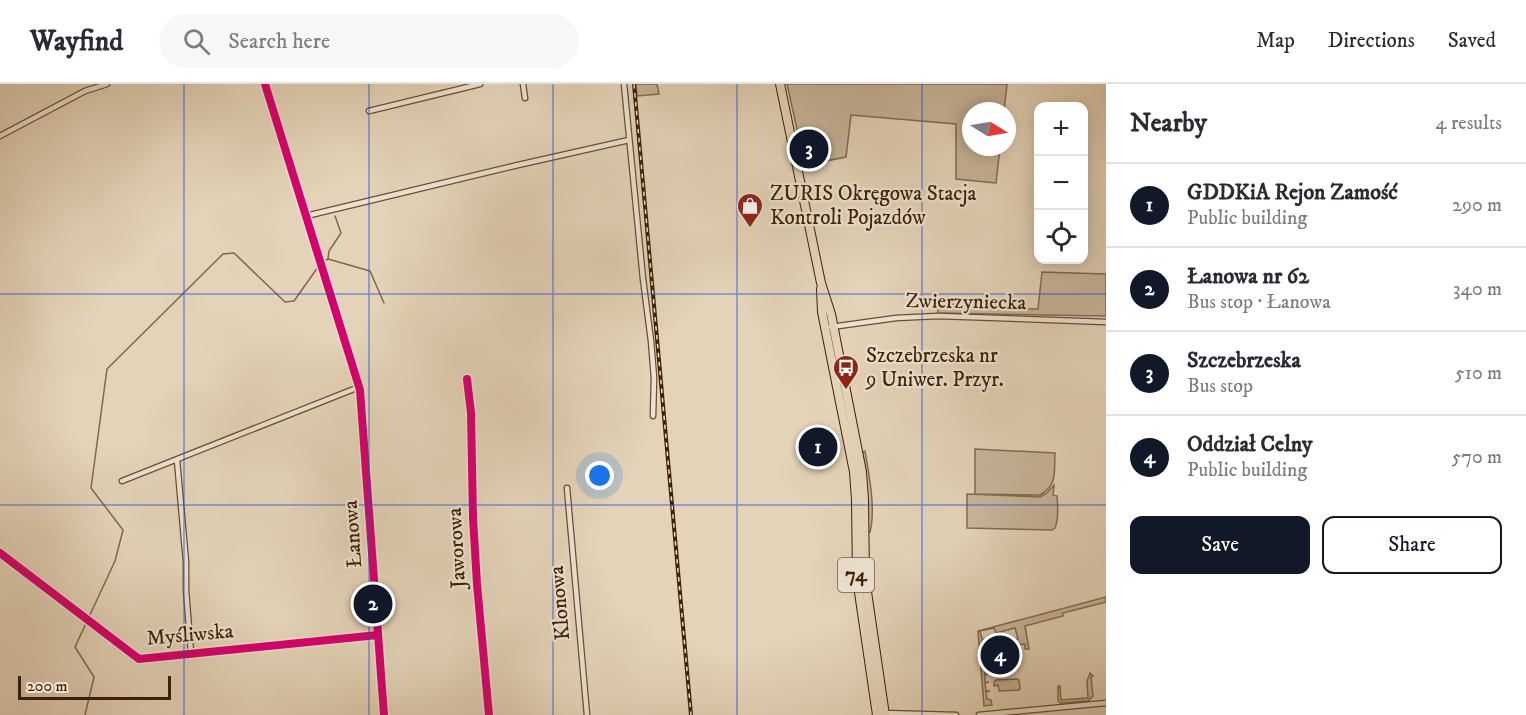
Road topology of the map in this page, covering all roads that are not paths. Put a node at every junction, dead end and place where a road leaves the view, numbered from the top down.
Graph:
1 (107, 84) edge
2 (265, 84) edge
3 (480, 84) edge
4 (523, 84) edge
5 (624, 84) edge
6 (780, 84) edge
7 (525, 98) dead end
8 (369, 111) dead end
9 (0, 136) edge
10 (629, 140) junction
11 (306, 216) junction
12 (1106, 322) edge
13 (829, 327) junction
14 (467, 379) dead end
15 (360, 387) junction
16 (653, 416) dead end
17 (177, 460) junction
18 (122, 481) dead end
19 (567, 488) dead end
20 (1, 554) edge
21 (378, 635) junction
22 (191, 653) junction
23 (1106, 703) edge
24 (882, 714) edge
25 (384, 715) edge
26 (489, 715) edge
27 (587, 715) edge
28 (906, 715) edge
29 (956, 715) edge
30 (979, 715) edge

1 - 9 street
2 - 11 street, Łanowa
3 - 8 street
4 - 7 street
5 - 10 street
6 - 13 main road, 74
10 - 11 street
10 - 16 street
11 - 15 street, Łanowa
12 - 13 street, Zwierzyniecka
13 - 24 main road, 74
14 - 26 street, Jaworowa
15 - 17 street
15 - 21 street, Łanowa
17 - 18 street
17 - 22 street
19 - 27 street, Klonowa
20 - 22 street, Myśliwska
21 - 22 street, Myśliwska
21 - 25 street, Łanowa
23 - 30 street
24 - 28 street
28 - 29 street

